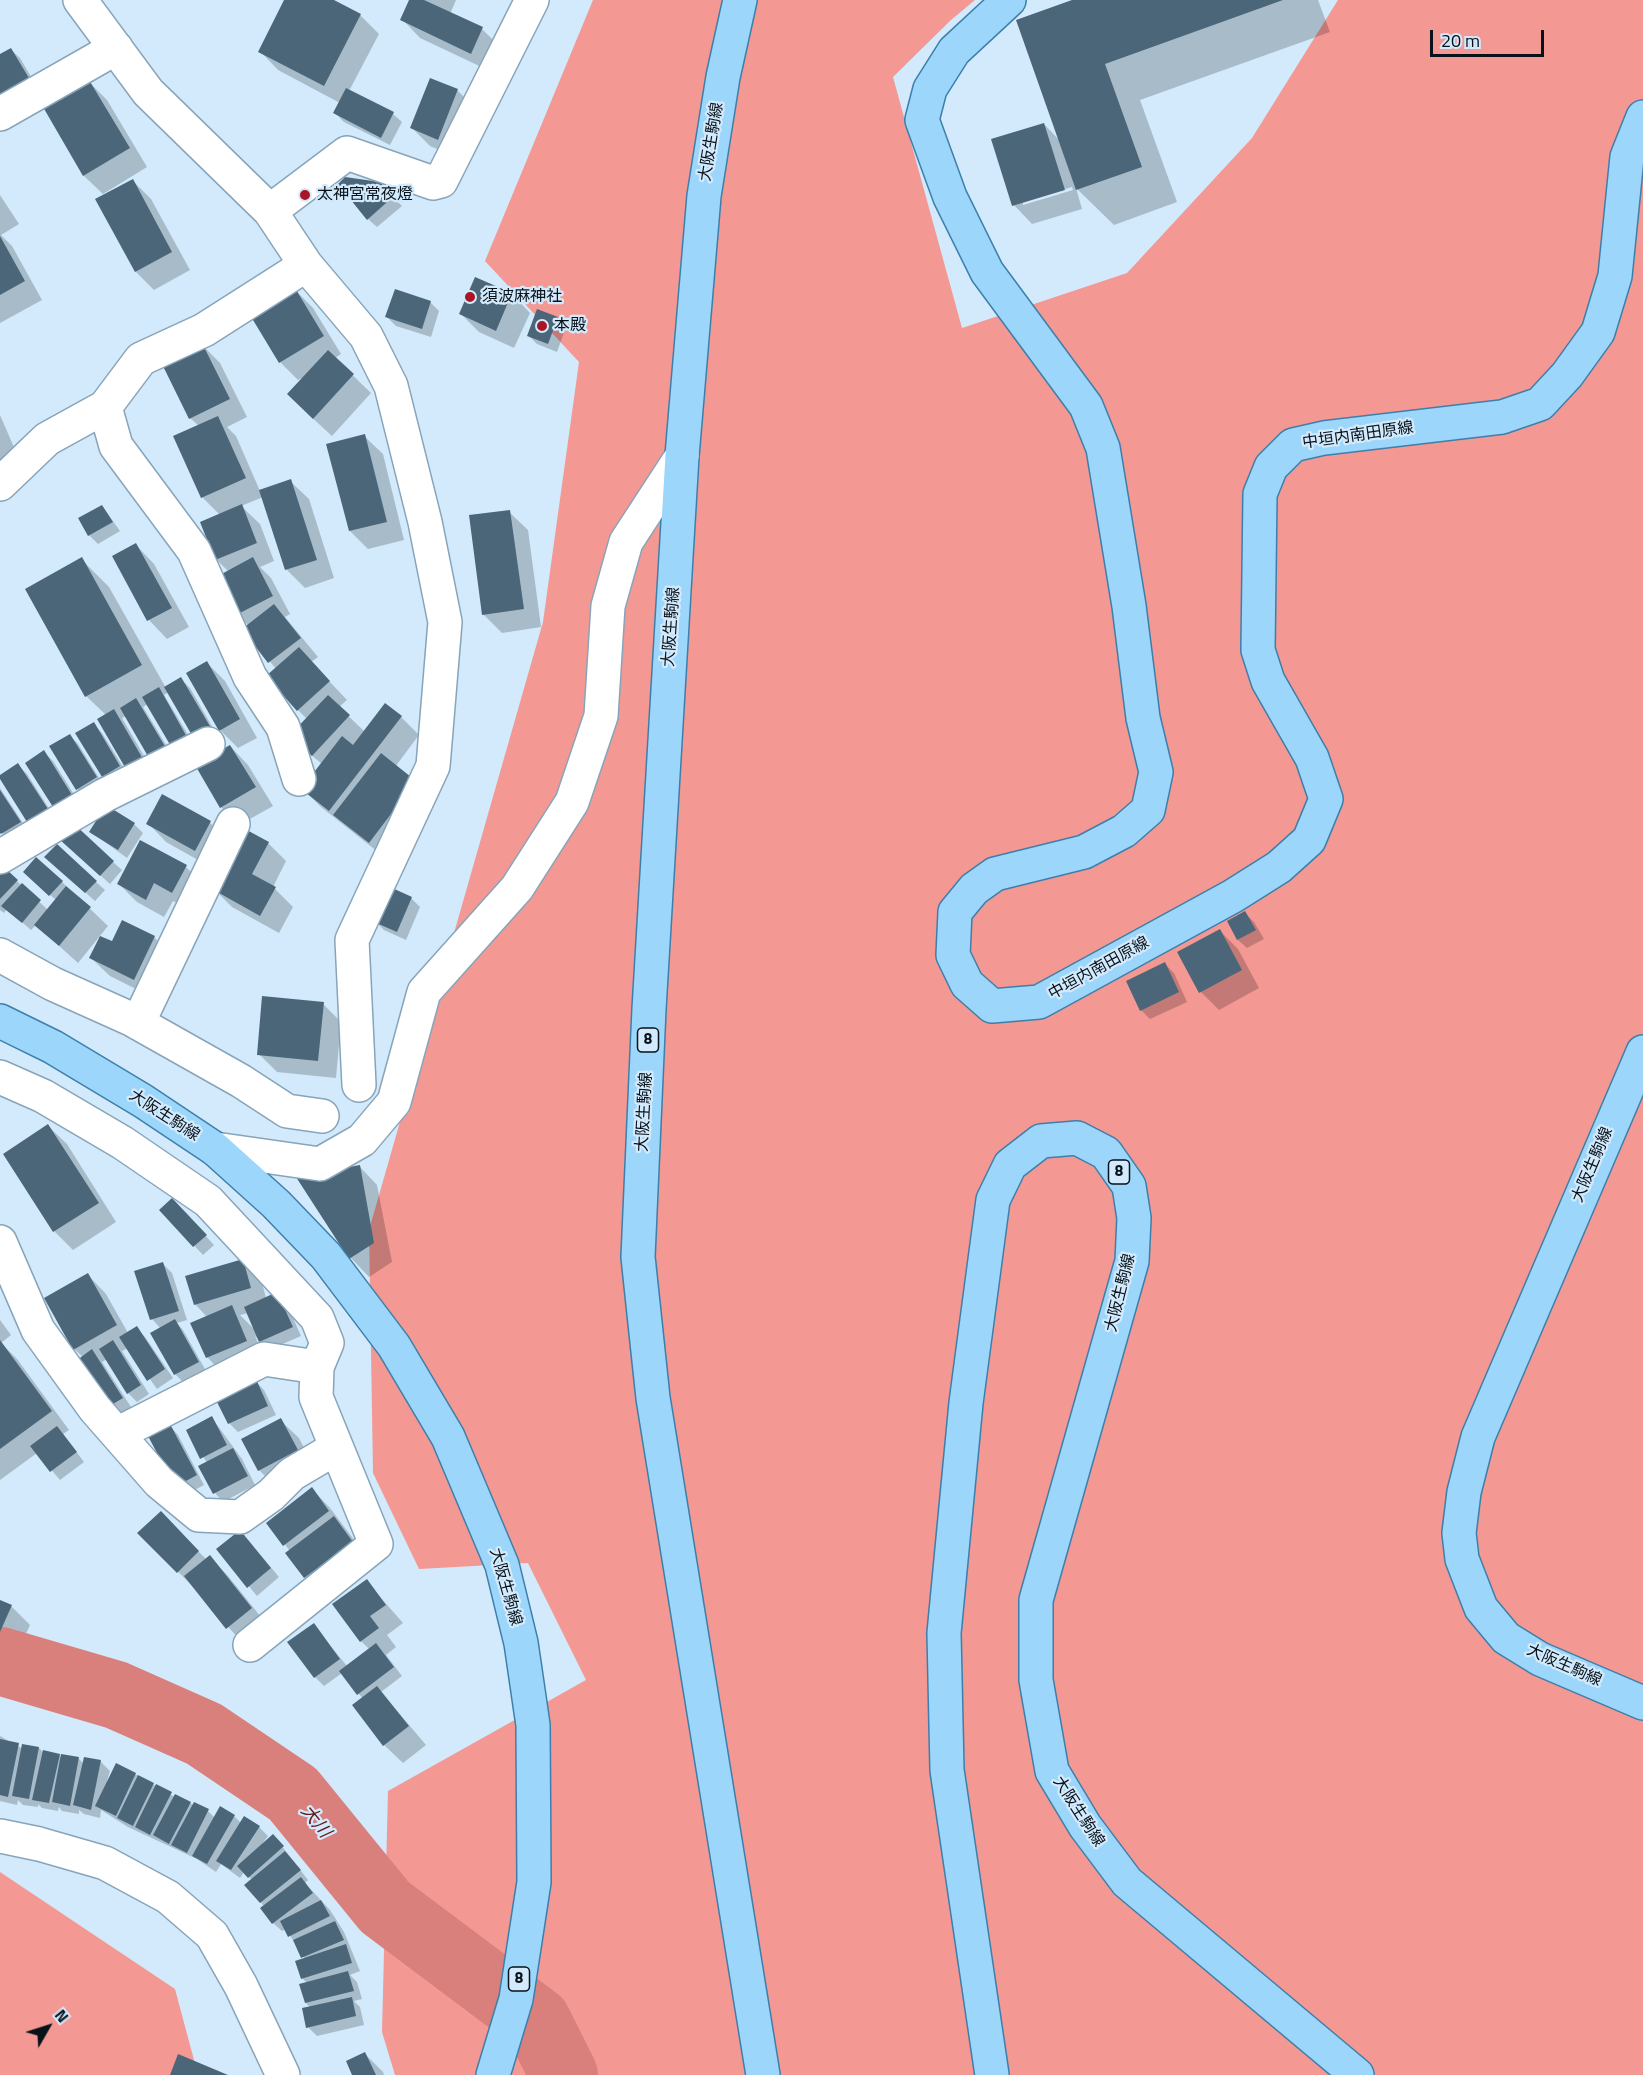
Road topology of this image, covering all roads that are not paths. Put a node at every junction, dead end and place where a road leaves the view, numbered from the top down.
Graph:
1 (80, 0) edge
2 (532, 0) edge
3 (740, 0) edge
4 (1009, 0) edge
5 (116, 48) junction
6 (0, 114) edge
7 (1643, 117) edge
8 (270, 211) junction
9 (306, 265) junction
10 (105, 407) junction
11 (682, 456) junction
12 (0, 484) edge
13 (208, 744) dead end
14 (299, 779) dead end
15 (233, 824) dead end
16 (0, 857) edge
17 (0, 955) edge
18 (0, 1021) edge
19 (138, 1023) junction
20 (1643, 1052) edge
21 (0, 1077) edge
22 (359, 1085) dead end
23 (322, 1116) dead end
24 (215, 1149) junction
25 (0, 1242) edge
26 (316, 1367) junction
27 (117, 1434) junction
28 (336, 1448) junction
29 (250, 1645) dead end
30 (1643, 1703) edge
31 (0, 1836) edge
32 (282, 2075) edge
33 (493, 2075) edge
34 (763, 2075) edge
35 (992, 2075) edge
36 (1357, 2075) edge

1 - 5 street
2 - 8 street
3 - 11 main road, 大阪生駒線 / 8
4 - 7 main road, 中垣内南田原線
5 - 6 street
5 - 8 street
8 - 9 street
9 - 10 street
9 - 22 street
10 - 12 street
10 - 14 street
11 - 24 street
11 - 34 main road, 大阪生駒線 / 8
13 - 16 street
15 - 19 street
17 - 19 street
18 - 24 main road, 大阪生駒線 / 8
19 - 23 street
20 - 30 main road, 大阪生駒線
21 - 26 street
24 - 33 main road, 大阪生駒線 / 8
25 - 27 street
26 - 27 street
26 - 28 street
27 - 28 street
28 - 29 street
31 - 32 street
35 - 36 main road, 大阪生駒線 / 8

